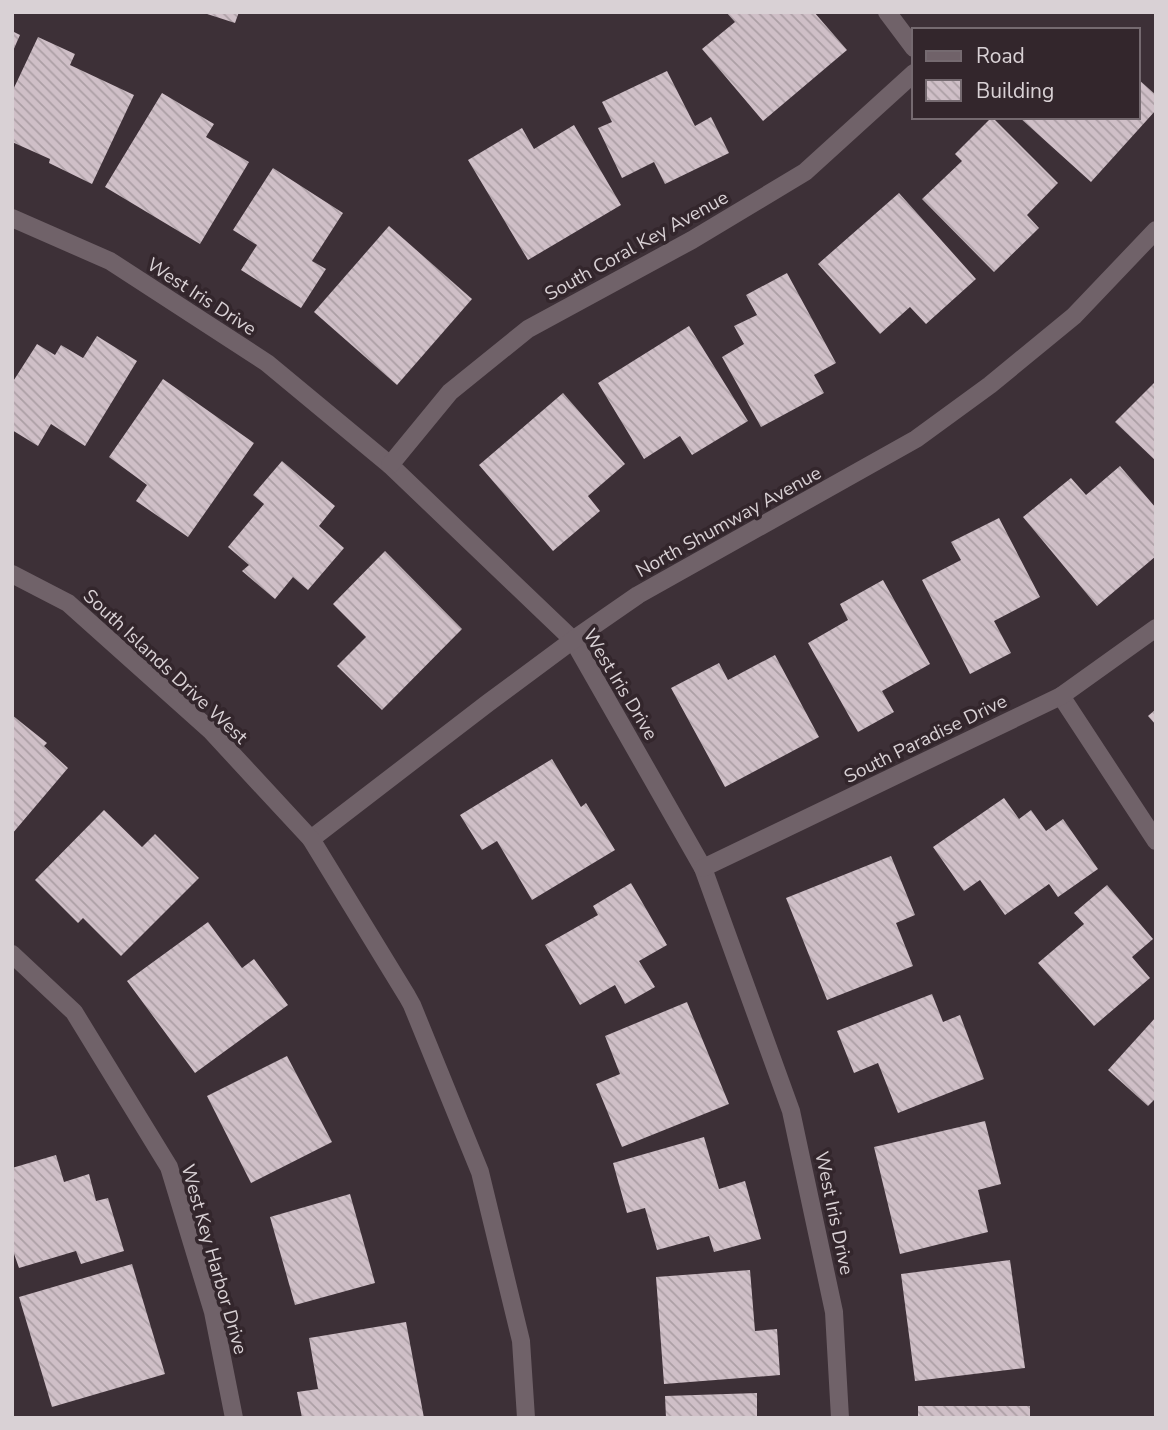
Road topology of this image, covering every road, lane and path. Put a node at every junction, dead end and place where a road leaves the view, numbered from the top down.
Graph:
1 (887, 12) edge
2 (912, 45) edge
3 (912, 75) edge
4 (12, 218) edge
5 (1156, 230) edge
6 (390, 465) junction
7 (12, 573) edge
8 (1156, 628) edge
9 (573, 639) junction
10 (1061, 696) junction
11 (311, 839) junction
12 (1156, 841) edge
13 (703, 868) junction
14 (12, 954) edge
15 (234, 1418) edge
16 (526, 1418) edge
17 (840, 1418) edge

1 - 2 street
3 - 6 street, South Coral Key Avenue
4 - 6 street, West Iris Drive
5 - 9 street, North Shumway Avenue
6 - 9 street, West Iris Drive
7 - 11 street, South Islands Drive West
8 - 10 street, South Paradise Drive
9 - 11 street, North Shumway Avenue
9 - 13 street, West Iris Drive
10 - 12 street
10 - 13 street, South Paradise Drive
11 - 16 street, South Islands Drive West
13 - 17 street, West Iris Drive
14 - 15 street, West Key Harbor Drive

